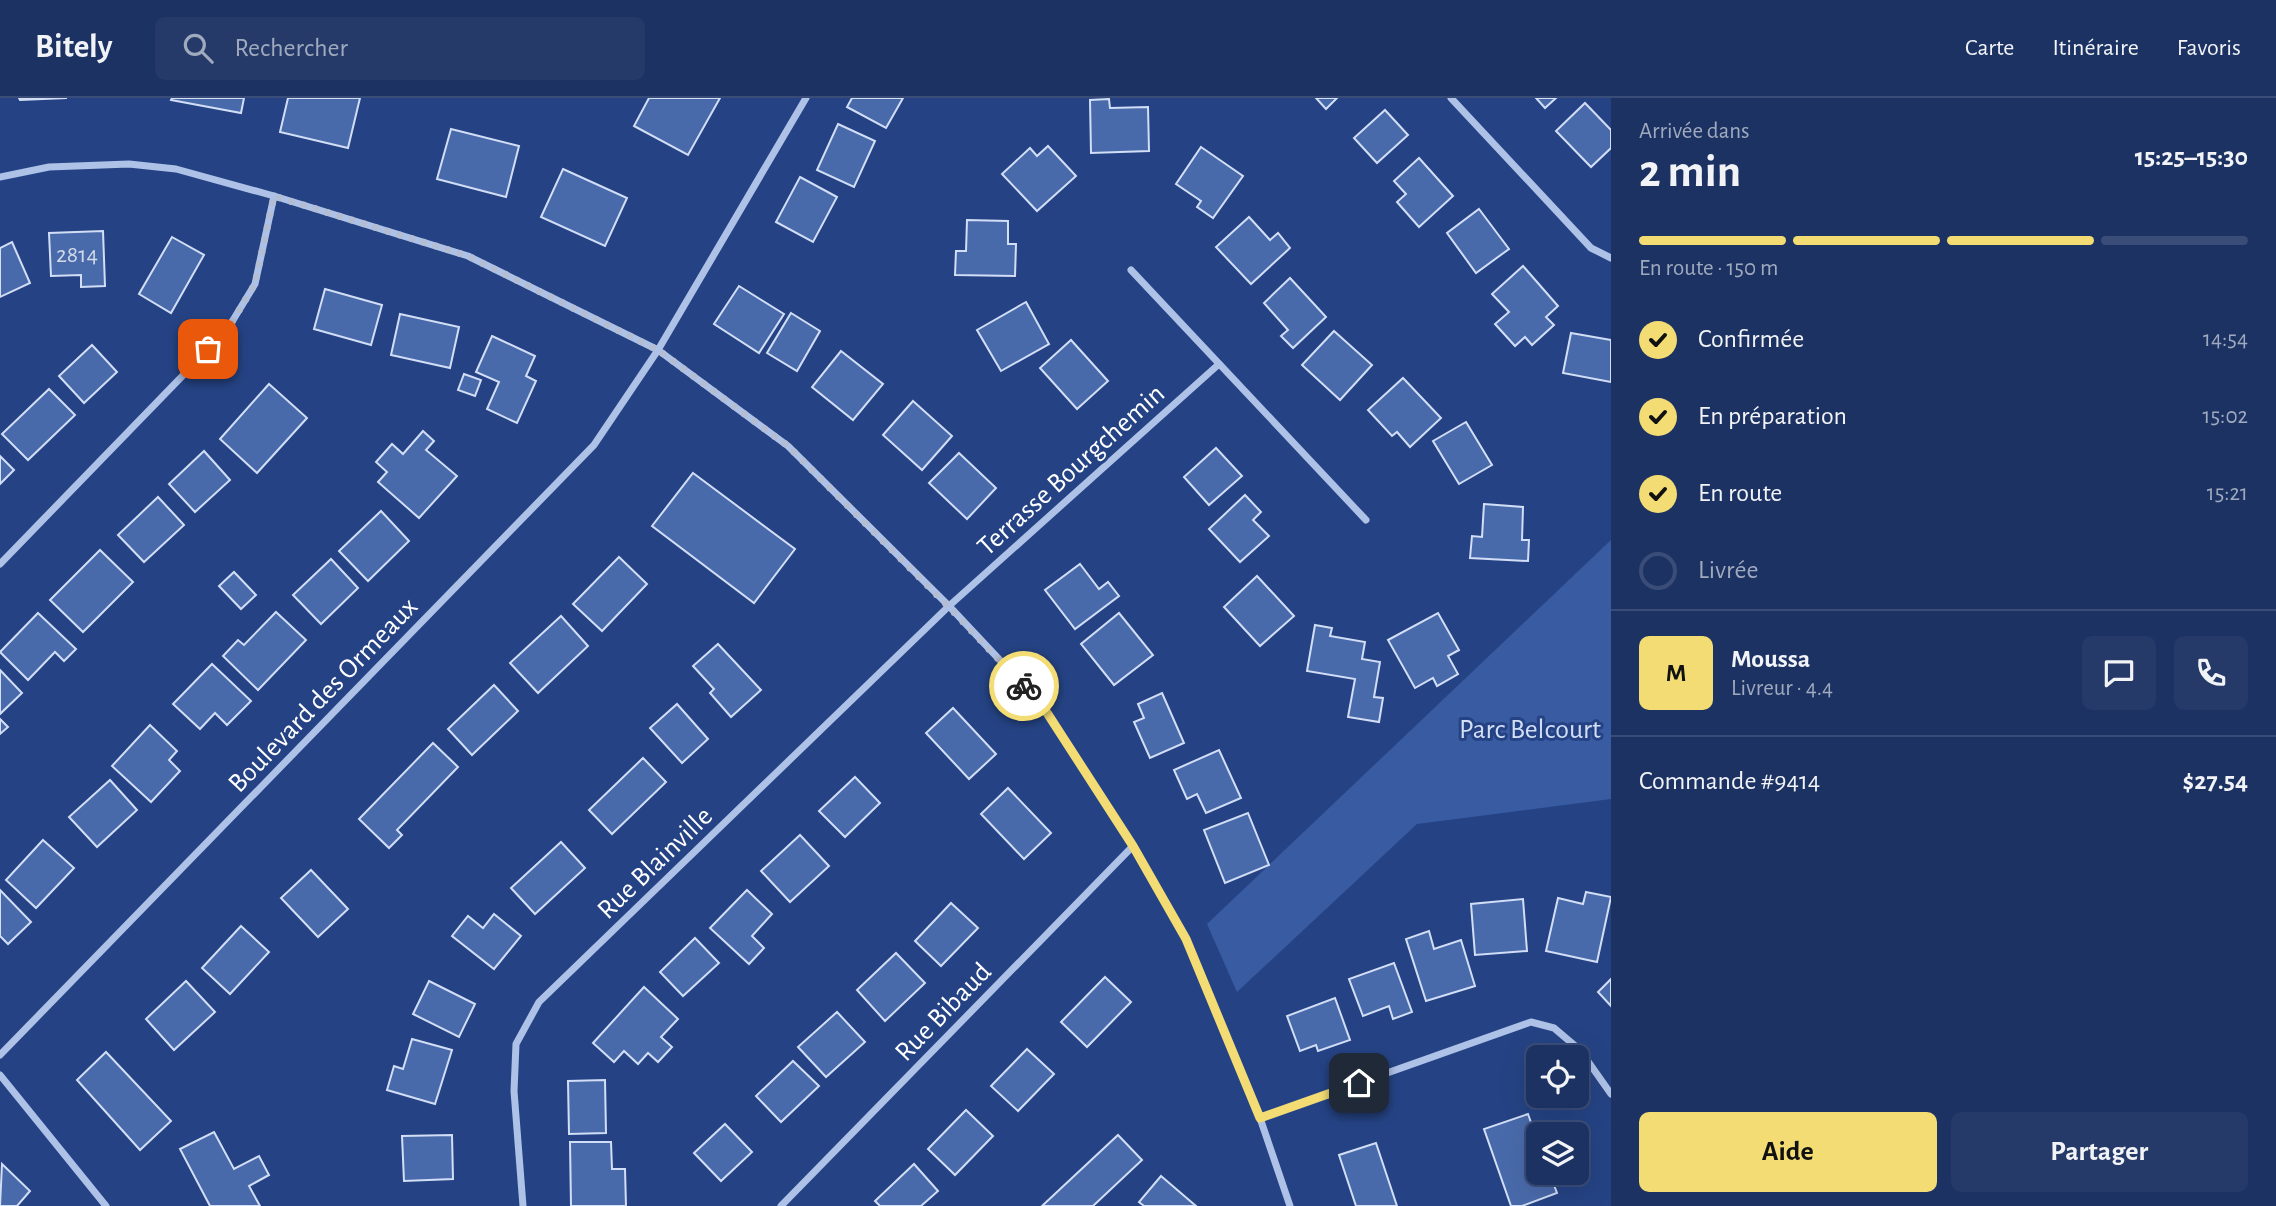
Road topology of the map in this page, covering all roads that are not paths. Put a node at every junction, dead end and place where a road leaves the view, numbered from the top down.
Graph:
1 (806, 98) edge
2 (1451, 98) edge
3 (0, 177) edge
4 (274, 196) junction
5 (1611, 258) edge
6 (1131, 270) dead end
7 (658, 350) junction
8 (1219, 364) junction
9 (1366, 520) dead end
10 (0, 564) edge
11 (948, 606) junction
12 (1133, 846) junction
13 (0, 1055) edge
14 (0, 1075) edge
15 (1611, 1094) edge
16 (1260, 1118) junction
17 (106, 1206) edge
18 (523, 1206) edge
19 (781, 1206) edge
20 (1290, 1206) edge

1 - 7 street, Boulevard des Ormeaux
2 - 5 street
3 - 4 street
4 - 7 street
4 - 10 street
6 - 8 street
7 - 11 street
7 - 13 street, Boulevard des Ormeaux
8 - 9 street
8 - 11 street, Terrasse Bourgchemin
11 - 12 street
11 - 18 street, Rue Blainville
12 - 16 street
12 - 19 street, Rue Bibaud
14 - 17 street
15 - 16 street
16 - 20 street

